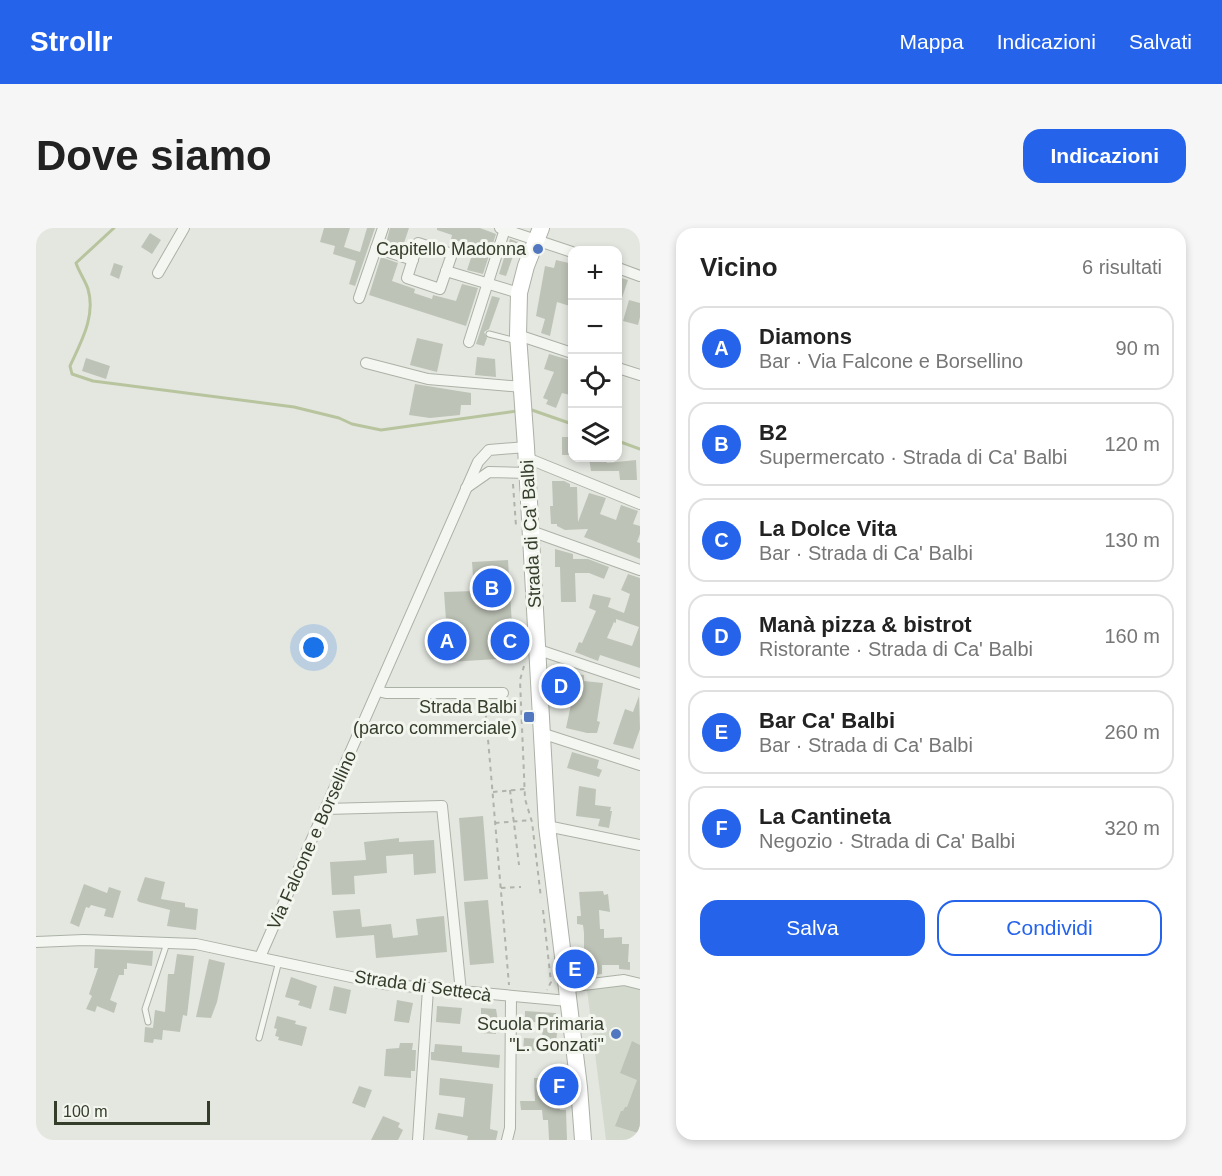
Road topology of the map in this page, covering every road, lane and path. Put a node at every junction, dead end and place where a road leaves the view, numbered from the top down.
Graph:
1 (184, 228) edge
2 (383, 228) edge
3 (502, 231) edge
4 (539, 234) edge
5 (376, 248) junction
6 (568, 249) edge
7 (412, 260) junction
8 (622, 269) edge
9 (446, 271) junction
10 (158, 273) dead end
11 (640, 276) edge
12 (487, 284) junction
13 (519, 293) junction
14 (359, 298) dead end
15 (489, 334) dead end
16 (518, 338) junction
17 (469, 342) dead end
18 (568, 352) edge
19 (366, 363) dead end
20 (622, 369) edge
21 (640, 375) edge
22 (522, 387) junction
23 (523, 462) junction
24 (466, 488) junction
25 (640, 504) edge
26 (523, 530) junction
27 (640, 570) edge
28 (537, 649) junction
29 (525, 664) dead end
30 (640, 684) edge
31 (378, 691) junction
32 (503, 693) dead end
33 (521, 704) junction
34 (541, 733) junction
35 (640, 765) edge
36 (525, 789) junction
37 (510, 790) junction
38 (493, 792) junction
39 (326, 809) junction
40 (531, 820) junction
41 (514, 821) junction
42 (495, 823) junction
43 (547, 826) junction
44 (640, 845) edge
45 (519, 865) dead end
46 (521, 887) dead end
47 (501, 888) junction
48 (541, 898) dead end
49 (543, 909) dead end
50 (168, 941) junction
51 (36, 942) edge
52 (260, 957) junction
53 (279, 961) junction
54 (640, 984) edge
55 (428, 989) junction
56 (461, 992) junction
57 (543, 992) dead end
58 (568, 994) junction
59 (510, 997) junction
60 (148, 1022) dead end
61 (259, 1038) dead end
62 (418, 1140) edge
63 (507, 1140) edge
64 (584, 1140) edge

1 - 10 street
2 - 5 street
3 - 4 street
3 - 12 street
4 - 6 street
4 - 13 main road, Strada di Ca' Balbi
5 - 7 street
5 - 14 street
7 - 9 street
7 - 9 street
8 - 11 street
9 - 12 street
12 - 13 street
12 - 17 street
13 - 16 main road, Strada di Ca' Balbi
15 - 16 lane
16 - 18 street
16 - 22 main road, Strada di Ca' Balbi
19 - 22 street
20 - 21 street
22 - 23 main road, Strada di Ca' Balbi
23 - 24 street
23 - 24 street, Via Falcone e Borsellino
23 - 25 street
23 - 26 main road, Strada di Ca' Balbi
23 - 26 path
24 - 31 street, Via Falcone e Borsellino
26 - 27 street
26 - 28 main road, Strada di Ca' Balbi
28 - 30 street
28 - 34 main road, Strada di Ca' Balbi
29 - 33 path
31 - 32 street
31 - 39 street, Via Falcone e Borsellino
33 - 36 path
33 - 38 path
34 - 35 street
34 - 43 main road, Strada di Ca' Balbi
36 - 37 path
36 - 40 path
37 - 38 path
37 - 41 path
38 - 42 path
39 - 52 street, Via Falcone e Borsellino
39 - 56 street
40 - 41 path
40 - 48 path
41 - 42 path
41 - 45 path
42 - 47 path
43 - 44 street
43 - 58 main road, Strada di Ca' Balbi
46 - 47 path
47 - 59 path
49 - 57 path
50 - 51 street, Strada di Settecà
50 - 52 street, Strada di Settecà
50 - 60 lane
52 - 53 street, Strada di Settecà
53 - 55 street, Strada di Settecà
53 - 61 lane
54 - 58 street, Strada di Settecà
55 - 56 street, Strada di Settecà
55 - 62 street
56 - 59 street, Strada di Settecà
58 - 59 street, Strada di Settecà
58 - 64 main road, Strada di Ca' Balbi
59 - 63 street

